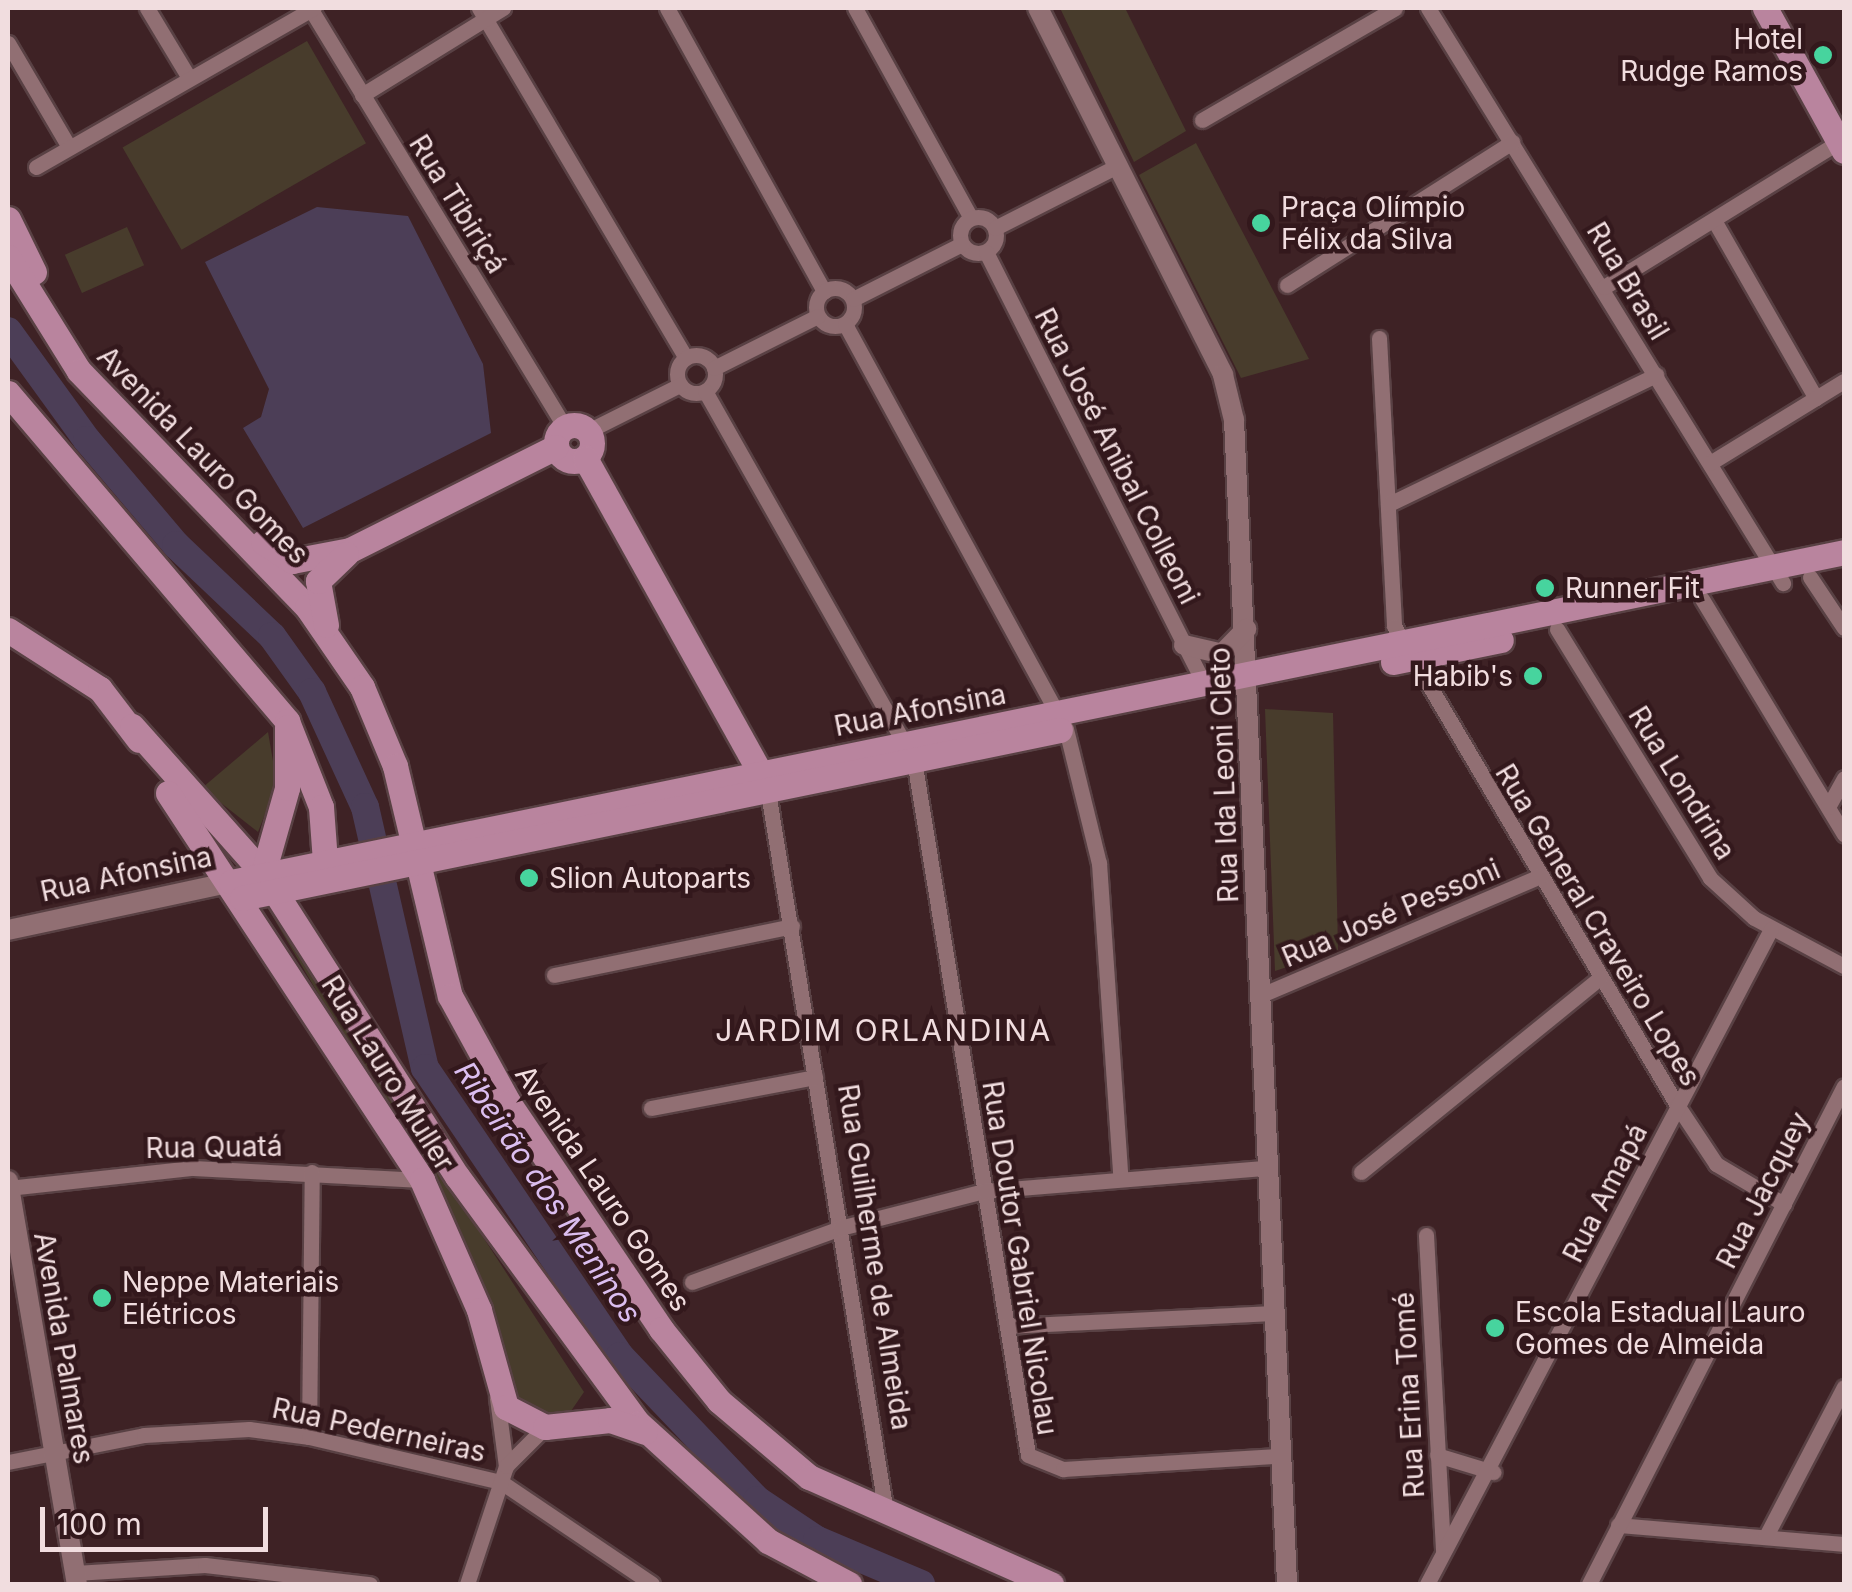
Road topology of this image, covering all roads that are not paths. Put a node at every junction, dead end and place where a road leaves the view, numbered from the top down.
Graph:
1 (146, 8) edge
2 (312, 8) edge
3 (503, 8) edge
4 (667, 8) edge
5 (855, 8) edge
6 (1038, 8) edge
7 (1394, 8) edge
8 (1428, 8) edge
9 (1769, 8) edge
10 (482, 13) edge
11 (8, 43) edge
12 (189, 78) junction
13 (362, 95) junction
14 (1202, 120) dead end
15 (1512, 142) junction
16 (69, 147) junction
17 (1842, 147) edge
18 (1118, 166) junction
19 (36, 167) dead end
20 (971, 218) junction
21 (8, 219) edge
22 (1715, 222) junction
23 (995, 228) junction
24 (962, 244) junction
25 (986, 252) junction
26 (8, 257) edge
27 (1287, 285) dead end
28 (1604, 287) junction
29 (824, 291) junction
30 (853, 299) junction
31 (818, 316) junction
32 (845, 324) junction
33 (1378, 338) dead end
34 (685, 357) junction
35 (714, 368) junction
36 (1656, 375) junction
37 (1844, 381) edge
38 (680, 385) junction
39 (705, 391) junction
40 (8, 393) edge
41 (1816, 398) junction
42 (570, 435) junction
43 (1710, 463) junction
44 (1388, 504) junction
45 (350, 550) junction
46 (1844, 552) edge
47 (1844, 570) edge
48 (1779, 575) junction
49 (1810, 577) junction
50 (1702, 599) junction
51 (1844, 628) edge
52 (1557, 629) junction
53 (8, 630) edge
54 (1246, 630) junction
55 (331, 639) junction
56 (1184, 645) junction
57 (1406, 650) junction
58 (1204, 683) junction
59 (1249, 683) junction
60 (287, 721) junction
61 (1060, 721) junction
62 (132, 726) junction
63 (911, 751) junction
64 (1844, 778) edge
65 (765, 781) junction
66 (1828, 806) junction
67 (1844, 834) edge
68 (408, 854) junction
69 (336, 868) junction
70 (1542, 876) junction
71 (268, 882) junction
72 (237, 890) junction
73 (792, 926) junction
74 (1770, 929) junction
75 (8, 930) edge
76 (310, 952) junction
77 (1844, 966) edge
78 (554, 975) dead end
79 (1600, 978) junction
80 (1259, 996) junction
81 (815, 1077) junction
82 (1844, 1086) edge
83 (1677, 1105) junction
84 (651, 1108) dead end
85 (1265, 1168) junction
86 (312, 1172) junction
87 (1362, 1172) dead end
88 (1120, 1173) junction
89 (422, 1180) junction
90 (8, 1185) edge
91 (984, 1191) junction
92 (1784, 1204) junction
93 (840, 1228) junction
94 (1426, 1235) dead end
95 (692, 1282) dead end
96 (1271, 1313) junction
97 (1007, 1326) junction
98 (584, 1358) junction
99 (1844, 1387) edge
100 (497, 1394) junction
101 (578, 1420) junction
102 (545, 1427) junction
103 (648, 1433) junction
104 (309, 1437) junction
105 (53, 1450) junction
106 (1437, 1455) junction
107 (1278, 1456) junction
108 (8, 1462) edge
109 (1492, 1472) junction
110 (504, 1474) junction
111 (887, 1517) junction
112 (1618, 1525) junction
113 (1766, 1536) junction
114 (1844, 1544) edge
115 (1443, 1552) junction
116 (76, 1579) edge
117 (370, 1584) edge
118 (468, 1584) edge
119 (652, 1584) edge
120 (849, 1584) edge
121 (1051, 1584) edge
122 (1287, 1584) edge
123 (1428, 1584) edge
124 (1589, 1584) edge

1 - 12 street
2 - 12 street
2 - 13 street, Rua Tibiriçá
3 - 10 street
4 - 29 street
5 - 20 street
6 - 18 street, Rua Ida Leoni Cleto
7 - 14 street
8 - 15 street, Rua Brasil
9 - 17 main road
10 - 13 street
10 - 34 street
11 - 16 street
12 - 16 street
13 - 42 street, Rua Tibiriçá
15 - 27 street
15 - 28 street, Rua Brasil
16 - 19 street
17 - 22 street
18 - 23 street
18 - 54 street, Rua Ida Leoni Cleto
20 - 23 street
20 - 24 street
21 - 45 main road, Avenida Lauro Gomes
22 - 28 street
22 - 41 street
23 - 25 street
24 - 25 street
24 - 30 street
25 - 56 street, Rua José Anibal Colleoni
26 - 55 main road, Avenida Lauro Gomes
28 - 36 street, Rua Brasil
29 - 30 street
29 - 31 street
30 - 32 street
31 - 32 street
31 - 35 street
32 - 61 street
33 - 44 street
34 - 35 street
34 - 38 street
35 - 39 street
36 - 43 street, Rua Brasil
36 - 44 street
37 - 41 street
38 - 39 street
38 - 42 street
39 - 63 street, Rua Doutor Gabriel Nicolau
40 - 60 main road
41 - 43 street
42 - 45 main road
42 - 65 main road, Rua Guilherme de Almeida
43 - 48 street, Rua Brasil
44 - 57 street
45 - 55 main road, Avenida Lauro Gomes
46 - 48 main road, Rua Afonsina
47 - 49 main road, Rua Afonsina
48 - 49 main road, Rua Afonsina
48 - 50 main road, Rua Afonsina
48 - 57 main road, Rua Afonsina
49 - 51 street
50 - 52 main road, Rua Afonsina
50 - 66 street
52 - 57 main road, Rua Afonsina
52 - 74 street, Rua Londrina
53 - 62 main road, Rua Lauro Muller
54 - 56 street
54 - 59 street, Rua Ida Leoni Cleto
55 - 68 main road, Avenida Lauro Gomes
56 - 58 street, Rua José Anibal Colleoni
57 - 59 main road, Rua Afonsina
57 - 70 street, Rua General Craveiro Lopes
58 - 59 main road, Rua Afonsina
58 - 61 main road, Rua Afonsina
59 - 61 main road, Rua Afonsina
59 - 80 street, Rua Ida Leoni Cleto
60 - 69 main road
60 - 71 main road
61 - 63 main road, Rua Afonsina
61 - 88 street
62 - 71 main road, Rua Lauro Muller
62 - 72 main road, Rua Lauro Muller
63 - 65 main road, Rua Afonsina
63 - 91 street, Rua Doutor Gabriel Nicolau
64 - 66 street
65 - 68 main road, Rua Afonsina
65 - 73 street, Rua Guilherme de Almeida
66 - 67 street
68 - 69 main road, Rua Afonsina
68 - 111 main road, Avenida Lauro Gomes
69 - 71 main road, Rua Afonsina
69 - 76 main road
70 - 79 street, Rua General Craveiro Lopes
70 - 80 street, Rua José Pessoni
71 - 72 main road, Rua Afonsina
71 - 76 main road, Rua Lauro Muller
72 - 75 street, Rua Afonsina
72 - 89 main road, Rua Lauro Muller
73 - 78 street
73 - 81 street, Rua Guilherme de Almeida
74 - 77 street, Rua Londrina
74 - 83 street, Rua Amapá
76 - 98 main road, Rua Lauro Muller
79 - 83 street, Rua General Craveiro Lopes
79 - 87 street
80 - 85 street, Rua Ida Leoni Cleto
81 - 84 street
81 - 93 street, Rua Guilherme de Almeida
82 - 92 street, Rua Jacquey
83 - 92 street, Rua General Craveiro Lopes
83 - 109 street, Rua Amapá
85 - 88 street
85 - 96 street, Rua Ida Leoni Cleto
86 - 89 street, Rua Quatá
86 - 90 street, Rua Quatá
86 - 104 street
88 - 91 street
89 - 100 main road, Rua Lauro Muller
90 - 105 street, Avenida Palmares
91 - 93 street
91 - 97 street, Rua Doutor Gabriel Nicolau
92 - 112 street, Rua Jacquey
93 - 95 street
93 - 111 street, Rua Guilherme de Almeida
94 - 106 street, Rua Erina Tomé
96 - 97 street
96 - 107 street, Rua Ida Leoni Cleto
97 - 107 street, Rua Doutor Gabriel Nicolau
98 - 101 main road
98 - 103 main road, Rua Lauro Muller
99 - 113 street
100 - 102 main road
100 - 110 street
101 - 102 main road
101 - 103 main road
102 - 110 street
103 - 120 main road
104 - 105 street, Rua Pederneiras
104 - 110 street, Rua Pederneiras
105 - 108 street, Rua Pederneiras
105 - 116 street, Avenida Palmares
106 - 109 street
106 - 115 street, Rua Erina Tomé
107 - 122 street, Rua Ida Leoni Cleto
109 - 115 street, Rua Amapá
110 - 118 street
110 - 119 street, Rua Pederneiras
111 - 121 main road, Avenida Lauro Gomes
112 - 113 street
112 - 124 street, Rua Jacquey
113 - 114 street
115 - 123 street, Rua Amapá
116 - 117 street

